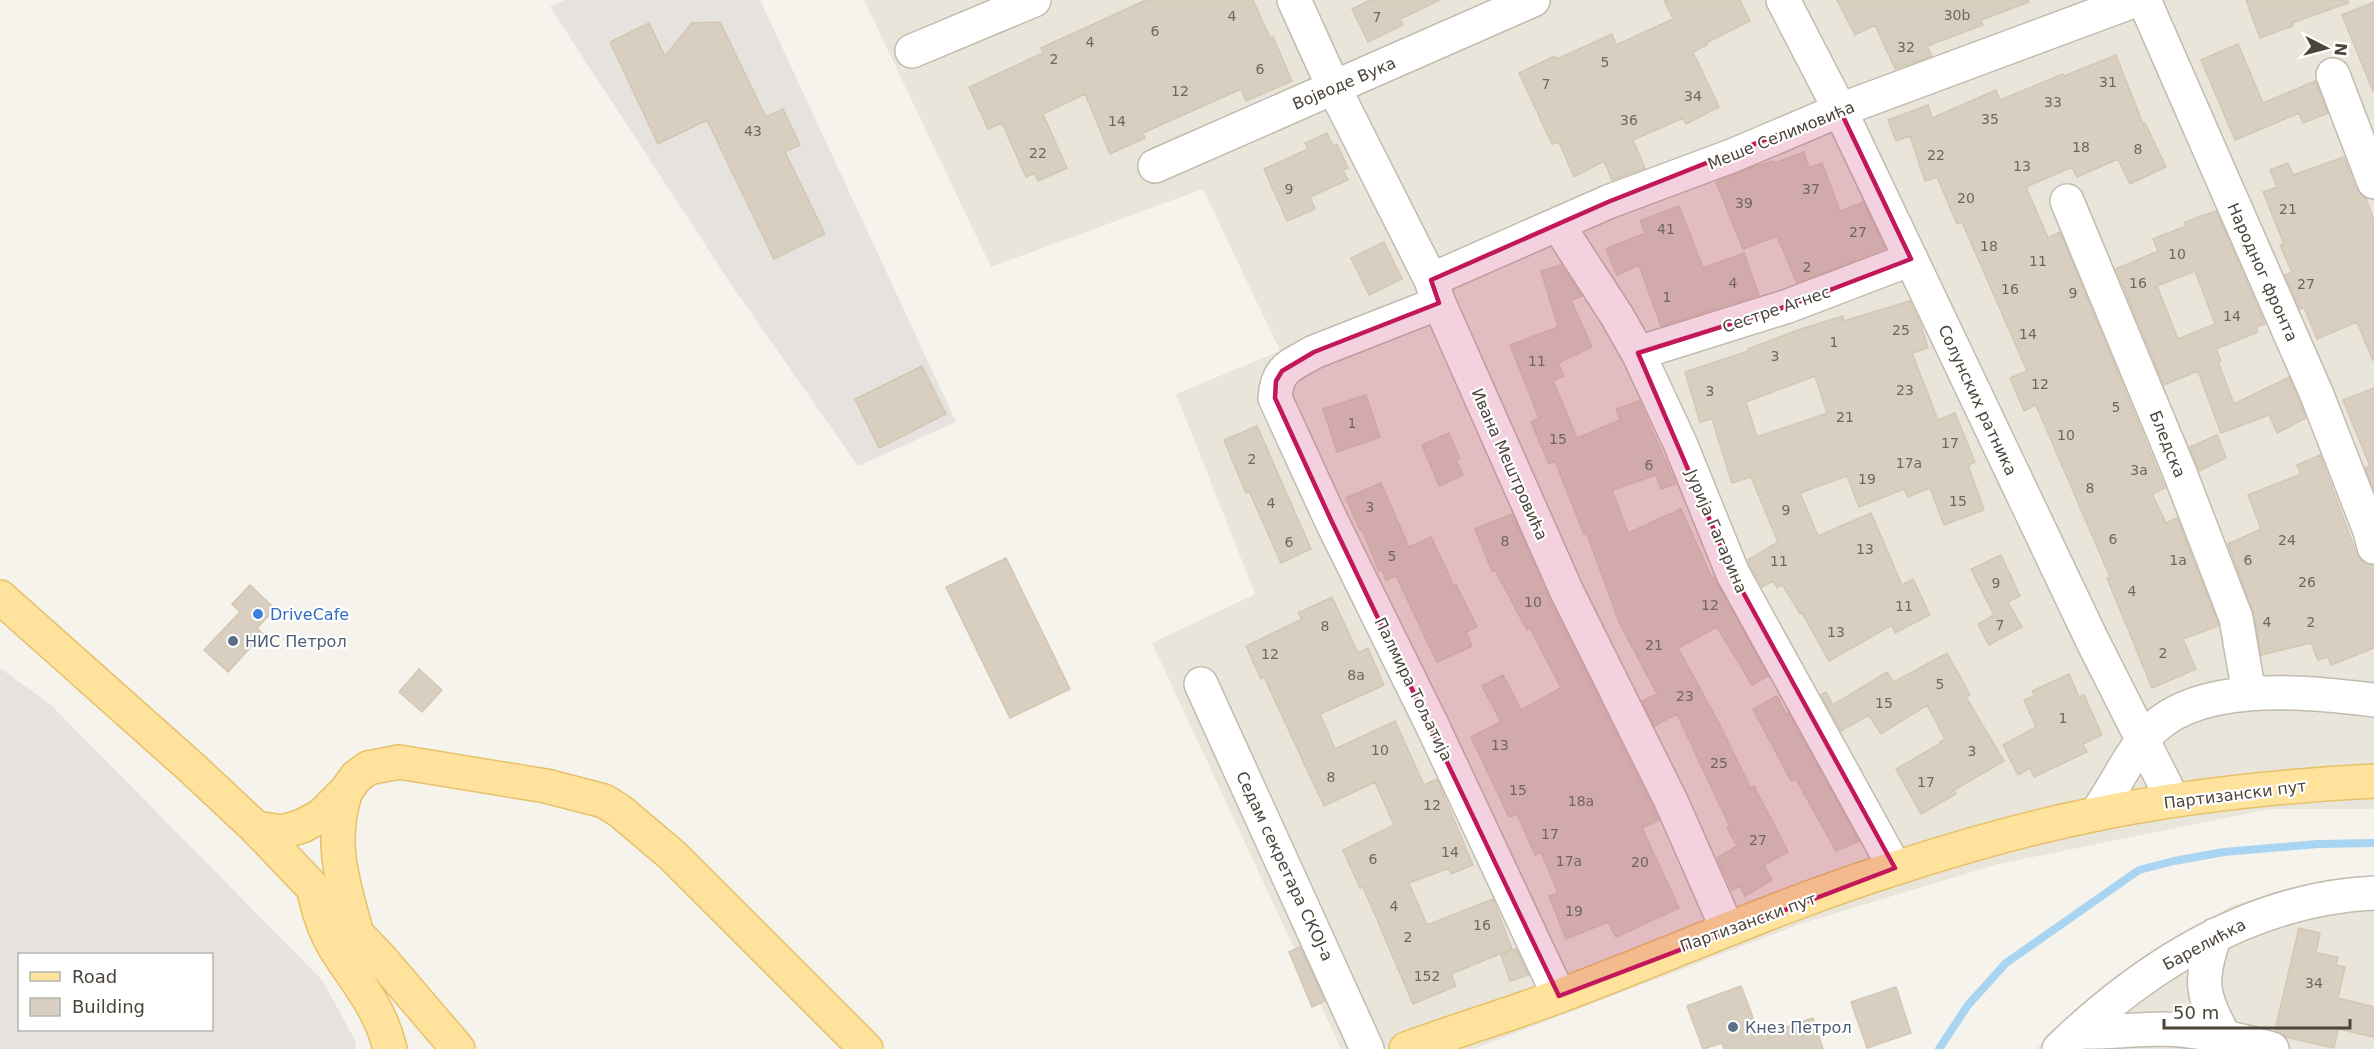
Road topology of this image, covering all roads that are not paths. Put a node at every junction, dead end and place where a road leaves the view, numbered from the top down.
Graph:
1 (1034, 0) edge
2 (1294, 0) edge
3 (1533, 0) edge
4 (1783, 0) edge
5 (2136, 0) edge
6 (2144, 0) edge
7 (912, 51) dead end
8 (2333, 75) dead end
9 (1333, 87) junction
10 (1840, 110) junction
11 (1155, 166) dead end
12 (2374, 182) edge
13 (2067, 201) dead end
14 (1558, 225) junction
15 (1911, 259) junction
16 (1435, 291) junction
17 (1638, 353) junction
18 (1276, 381) joint
19 (2374, 547) edge
20 (0, 597) edge
21 (1201, 684) dead end
22 (2249, 694) junction
23 (2374, 700) edge
24 (2143, 739) junction
25 (2374, 781) edge
26 (346, 791) junction
27 (2172, 800) junction
28 (2096, 814) junction
29 (256, 828) junction
30 (1895, 868) junction
31 (312, 885) junction
32 (2374, 893) edge
33 (1727, 928) junction
34 (357, 933) junction
35 (2215, 935) junction
36 (1559, 996) junction
37 (2224, 1036) junction
38 (2069, 1040) edge
39 (390, 1049) edge
40 (458, 1049) edge
41 (866, 1049) edge
42 (1367, 1049) edge
43 (1406, 1049) edge
44 (2272, 1049) edge

1 - 7 street
2 - 9 street, Ивана Мештровића
3 - 9 street, Војводе Вука
4 - 10 street, Солунских ратника
5 - 10 street, Меше Селимовића
6 - 19 street, Народног фронта
8 - 12 street
9 - 11 street, Војводе Вука
9 - 16 street, Ивана Мештровића
10 - 14 street, Меше Селимовића
10 - 15 street, Солунских ратника
13 - 22 street, Бледска
14 - 16 street, Меше Селимовића
14 - 17 street, Јурија Гагарина
15 - 17 street, Сестре Агнес
15 - 24 street, Солунских ратника
16 - 18 street, Меше Селимовића
16 - 33 street, Ивана Мештровића
17 - 30 street, Јурија Гагарина
18 - 36 street, Палмира Тољатија
20 - 29 main road
21 - 42 street, Седам секретара СКОЈ-а
22 - 23 street
22 - 24 street
24 - 27 street, Солунских ратника
24 - 28 street
25 - 27 main road, Партизански пут
26 - 29 main road
26 - 34 main road
26 - 41 main road
27 - 28 main road, Партизански пут
28 - 30 main road, Партизански пут
29 - 31 main road
30 - 33 main road, Партизански пут
31 - 34 main road
31 - 39 main road
32 - 35 street, Барелићка
33 - 36 main road, Партизански пут
34 - 40 main road
35 - 37 street
35 - 38 street, Барелићка
36 - 43 main road, Партизански пут
37 - 38 street
37 - 44 street

